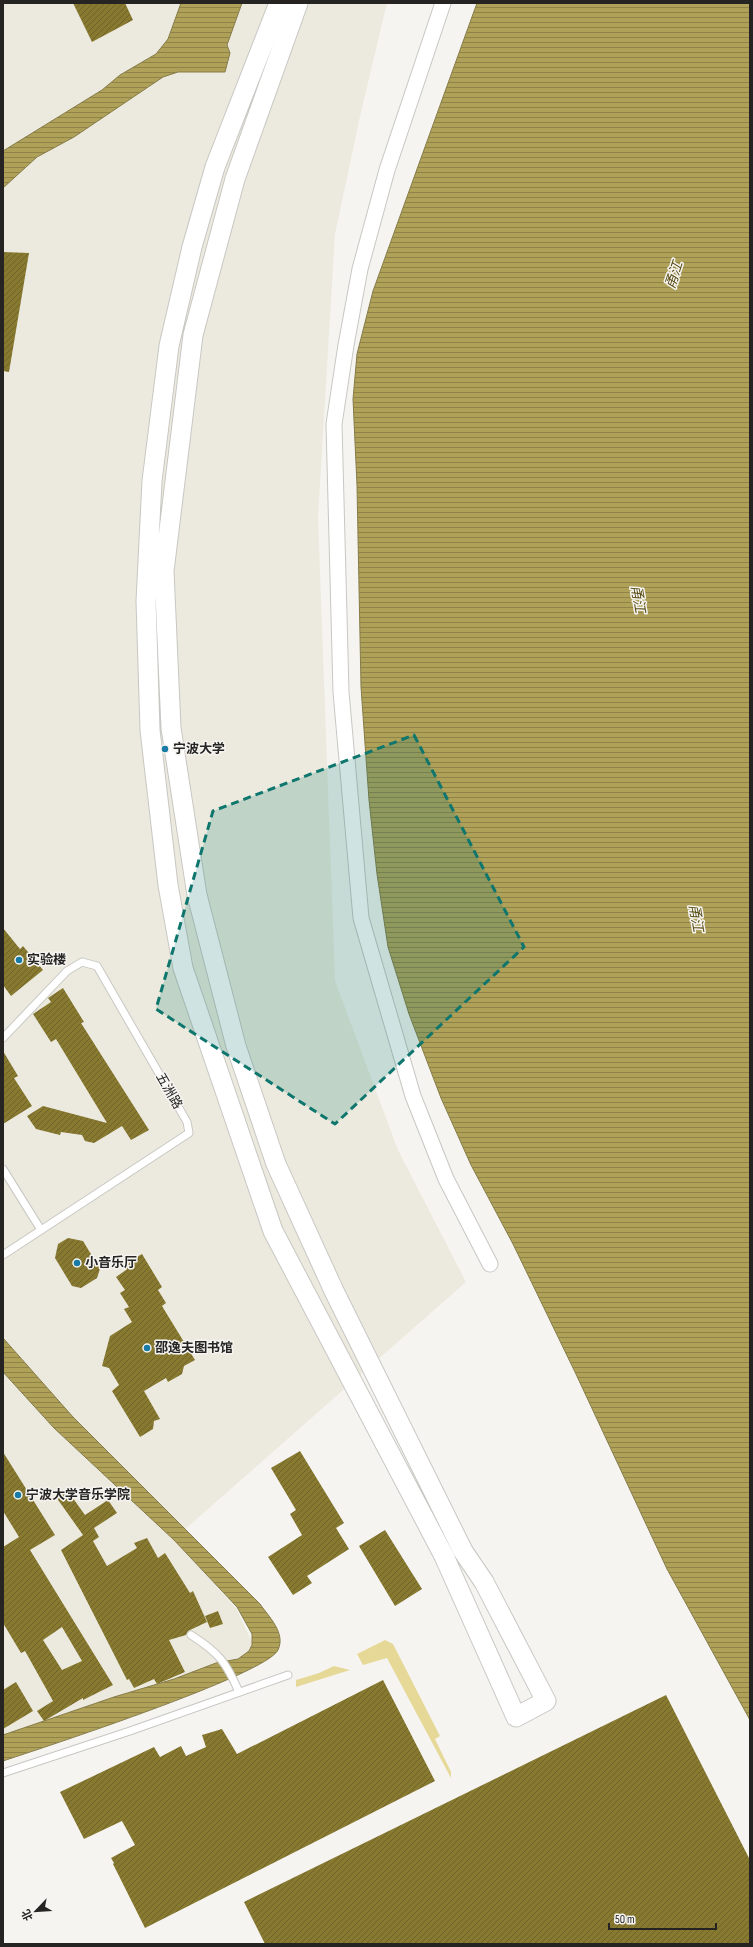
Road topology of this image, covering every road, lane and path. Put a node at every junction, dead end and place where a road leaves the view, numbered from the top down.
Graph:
1 (279, 3) edge
2 (298, 3) edge
3 (443, 3) edge
4 (3, 1038) edge
5 (3, 1169) edge
6 (42, 1230) junction
7 (3, 1255) edge
8 (490, 1264) dead end
9 (191, 1635) dead end
10 (288, 1675) dead end
11 (239, 1692) junction
12 (3, 1773) edge

1 - 2 street
3 - 8 street
4 - 6 lane, 五洲路
5 - 6 lane
6 - 7 lane, 五洲路
9 - 11 lane
10 - 11 lane
11 - 12 lane

